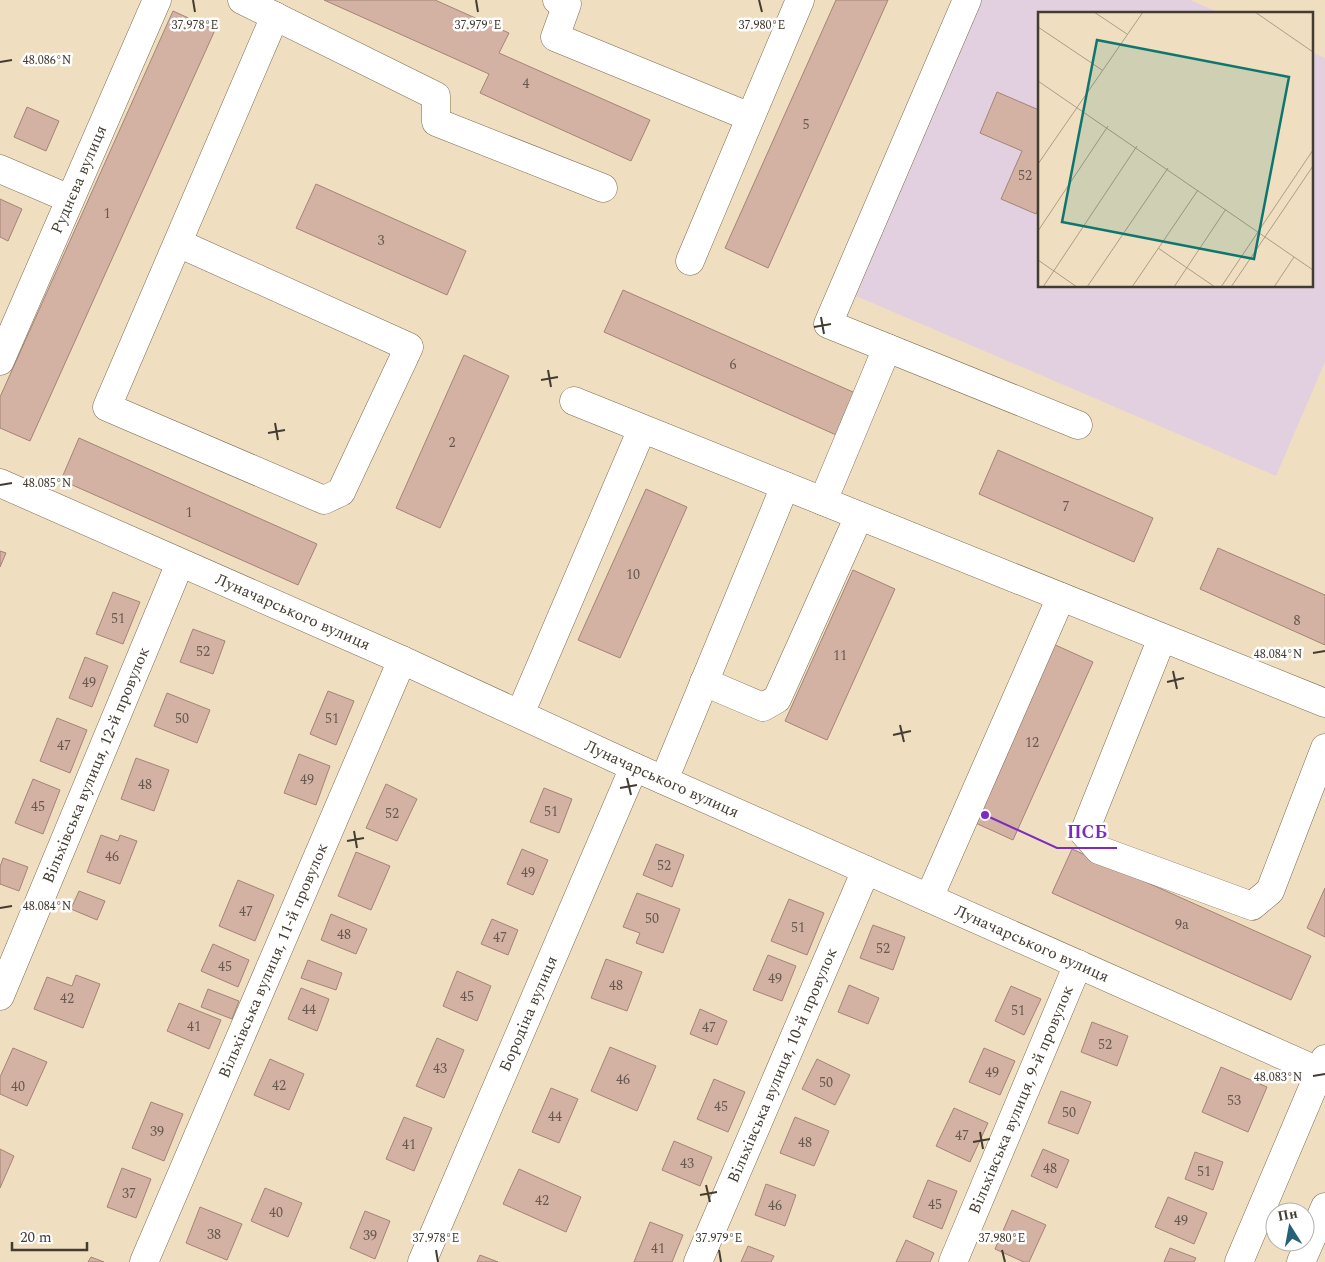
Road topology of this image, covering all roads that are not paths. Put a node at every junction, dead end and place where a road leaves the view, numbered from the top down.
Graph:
1 (157, 0) edge
2 (242, 0) edge
3 (557, 0) edge
4 (800, 0) edge
5 (967, 0) edge
6 (275, 16) junction
7 (750, 117) junction
8 (0, 169) edge
9 (603, 188) dead end
10 (70, 199) junction
11 (178, 243) junction
12 (690, 261) dead end
13 (887, 348) junction
14 (0, 360) edge
15 (574, 401) dead end
16 (1078, 425) dead end
17 (642, 429) junction
18 (0, 484) edge
19 (785, 486) junction
20 (823, 501) junction
21 (859, 516) junction
22 (180, 563) junction
23 (1061, 597) junction
24 (1162, 638) junction
25 (402, 660) junction
26 (704, 682) junction
27 (1325, 703) edge
28 (520, 714) junction
29 (1325, 748) edge
30 (634, 766) junction
31 (664, 780) junction
32 (866, 870) junction
33 (929, 898) junction
34 (1078, 964) junction
35 (0, 996) edge
36 (1323, 1068) edge
37 (1325, 1207) edge
38 (144, 1262) edge
39 (422, 1262) edge
40 (698, 1262) edge
41 (953, 1262) edge
42 (1239, 1262) edge
43 (1301, 1262) edge

1 - 10 street, Руднєва вулиця
2 - 6 street
3 - 7 street
4 - 7 street
5 - 13 street
6 - 9 street
6 - 11 street
7 - 12 street
8 - 10 street
10 - 14 street, Руднєва вулиця
11 - 11 street
13 - 16 street
13 - 20 street
15 - 17 street
17 - 19 street
17 - 28 street
18 - 22 street, Луначарського вулиця
19 - 20 street
19 - 26 street
20 - 21 street
21 - 23 street
21 - 26 street
22 - 25 street, Луначарського вулиця
22 - 35 street, Вільхівська вулиця, 12-й провулок
23 - 24 street
23 - 33 street
24 - 27 street
24 - 29 street
25 - 28 street, Луначарського вулиця
25 - 38 street, Вільхівська вулиця, 11-й провулок
26 - 31 street
28 - 30 street, Луначарського вулиця
30 - 31 street, Луначарського вулиця
30 - 39 street, Бородіна вулиця
31 - 32 street, Луначарського вулиця
32 - 33 street, Луначарського вулиця
32 - 40 street, Вільхівська вулиця, 10-й провулок
33 - 34 street, Луначарського вулиця
34 - 36 street, Луначарського вулиця
34 - 41 street, Вільхівська вулиця, 9-й провулок
36 - 42 street
37 - 43 street

